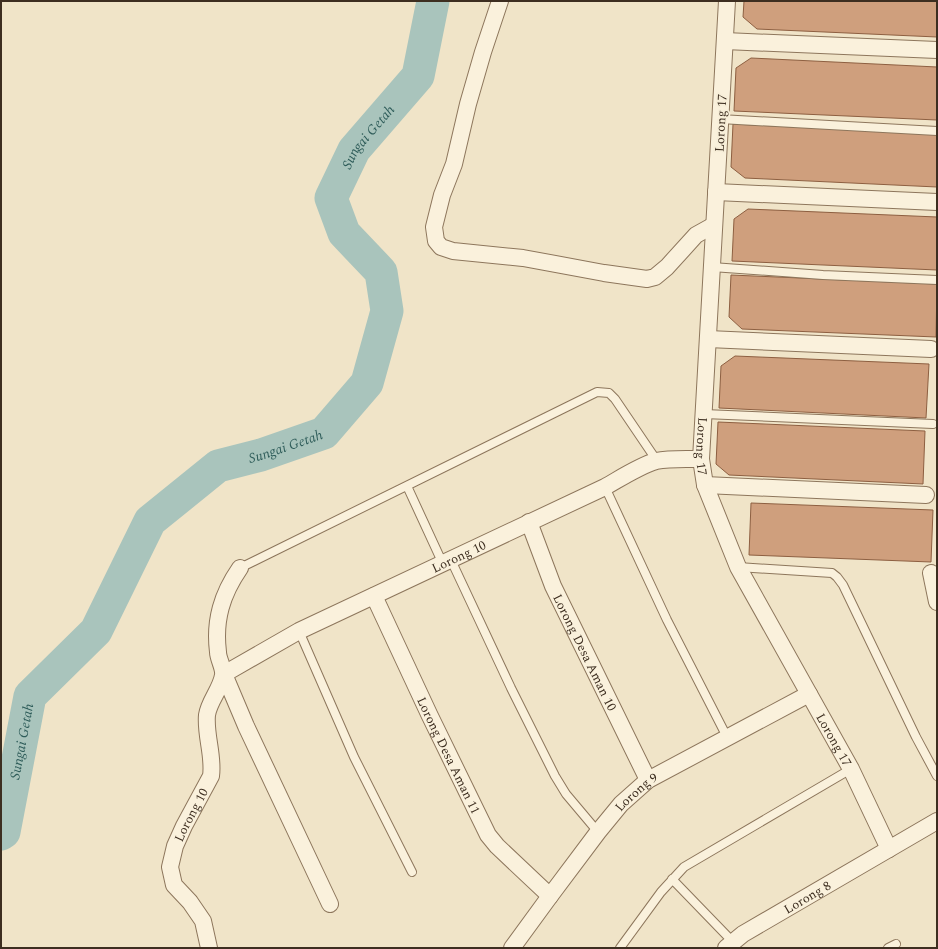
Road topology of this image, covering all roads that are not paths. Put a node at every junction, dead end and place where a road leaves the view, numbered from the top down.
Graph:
1 (500, 1) edge
2 (727, 1) edge
3 (725, 41) junction
4 (937, 50) edge
5 (720, 119) junction
6 (937, 131) edge
7 (716, 192) junction
8 (937, 202) edge
9 (714, 225) junction
10 (712, 267) junction
11 (937, 280) edge
12 (708, 339) junction
13 (930, 349) dead end
14 (704, 414) junction
15 (933, 424) dead end
16 (701, 459) junction
17 (657, 461) junction
18 (407, 486) junction
19 (705, 486) junction
20 (606, 487) junction
21 (926, 495) dead end
22 (529, 522) junction
23 (447, 562) junction
24 (738, 566) junction
25 (240, 568) joint
26 (931, 573) dead end
27 (374, 596) junction
28 (937, 602) edge
29 (299, 631) junction
30 (224, 674) junction
31 (809, 694) junction
32 (727, 737) junction
33 (851, 770) junction
34 (937, 776) edge
35 (648, 780) junction
36 (937, 821) edge
37 (598, 832) junction
38 (889, 849) junction
39 (412, 872) dead end
40 (672, 879) junction
41 (550, 896) junction
42 (330, 904) dead end
43 (896, 944) dead end
44 (730, 945) edge
45 (209, 948) edge
46 (512, 948) edge
47 (620, 948) edge
48 (888, 948) edge

1 - 9 street
2 - 3 street, Lorong 17
3 - 4 street
3 - 5 street, Lorong 17
5 - 6 lane
5 - 7 street, Lorong 17
7 - 8 street
7 - 9 street, Lorong 17
9 - 10 street, Lorong 17
10 - 11 lane
10 - 12 street, Lorong 17
12 - 13 street
12 - 14 street, Lorong 17
14 - 15 lane
14 - 16 street, Lorong 17
16 - 17 street, Lorong 10
16 - 19 street, Lorong 17
17 - 18 lane
17 - 20 street, Lorong 10
18 - 23 lane
18 - 25 lane
19 - 21 street
19 - 24 street, Lorong 17
20 - 22 street, Lorong 10
20 - 32 lane
22 - 23 street, Lorong 10
22 - 35 street, Lorong Desa Aman 10
23 - 27 street, Lorong 10
23 - 37 lane
24 - 31 street, Lorong 17
24 - 34 lane
25 - 30 street
26 - 28 street
27 - 29 street, Lorong 10
27 - 41 street, Lorong Desa Aman 11
29 - 30 street, Lorong 10
29 - 39 lane
30 - 42 street
30 - 45 street, Lorong 10
31 - 32 street, Lorong 9
31 - 33 street, Lorong 17
32 - 35 street, Lorong 9
33 - 38 street, Lorong 17
33 - 40 lane
35 - 37 street, Lorong 9
36 - 38 street, Lorong 8
37 - 41 street, Lorong 9
38 - 44 street, Lorong 8
40 - 44 lane
40 - 47 lane
41 - 46 street, Lorong 9
43 - 48 lane

